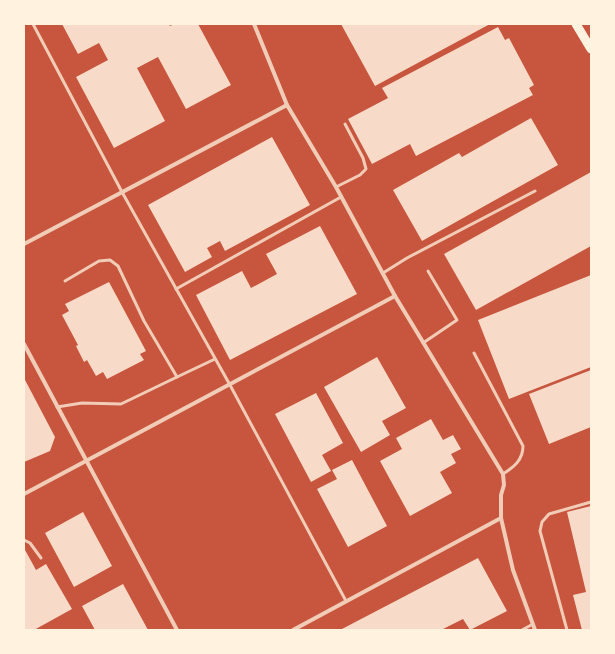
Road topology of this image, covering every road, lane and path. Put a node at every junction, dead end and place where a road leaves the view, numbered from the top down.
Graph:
1 (32, 24) edge
2 (254, 24) edge
3 (576, 24) edge
4 (591, 49) edge
5 (287, 104) junction
6 (345, 124) dead end
7 (336, 187) junction
8 (534, 191) dead end
9 (122, 192) junction
10 (341, 197) junction
11 (24, 244) edge
12 (428, 270) dead end
13 (384, 273) junction
14 (65, 281) dead end
15 (176, 289) junction
16 (395, 296) junction
17 (423, 343) junction
18 (24, 344) edge
19 (474, 353) dead end
20 (215, 359) junction
21 (177, 377) junction
22 (230, 385) junction
23 (58, 407) junction
24 (87, 461) junction
25 (503, 474) junction
26 (24, 494) edge
27 (591, 502) edge
28 (502, 518) junction
29 (24, 540) edge
30 (41, 558) dead end
31 (346, 601) junction
32 (533, 624) junction
33 (177, 630) edge
34 (293, 630) edge
35 (522, 630) edge
36 (535, 630) edge
37 (567, 630) edge

1 - 9 lane
2 - 5 street
3 - 4 main road
5 - 7 street
5 - 9 street
6 - 7 lane
7 - 10 street
8 - 13 lane
9 - 11 street
9 - 15 lane
10 - 13 street
10 - 15 lane
12 - 17 lane
13 - 16 street
14 - 21 lane
15 - 20 lane
16 - 17 street
16 - 22 street
17 - 25 street
18 - 23 street
19 - 25 lane
20 - 21 lane
20 - 22 lane
21 - 23 lane
22 - 24 street
22 - 31 lane
23 - 24 street
24 - 26 street
24 - 33 street
25 - 28 street
27 - 37 lane
28 - 31 street
28 - 32 street
29 - 30 lane
31 - 34 street
32 - 35 lane
32 - 36 street

